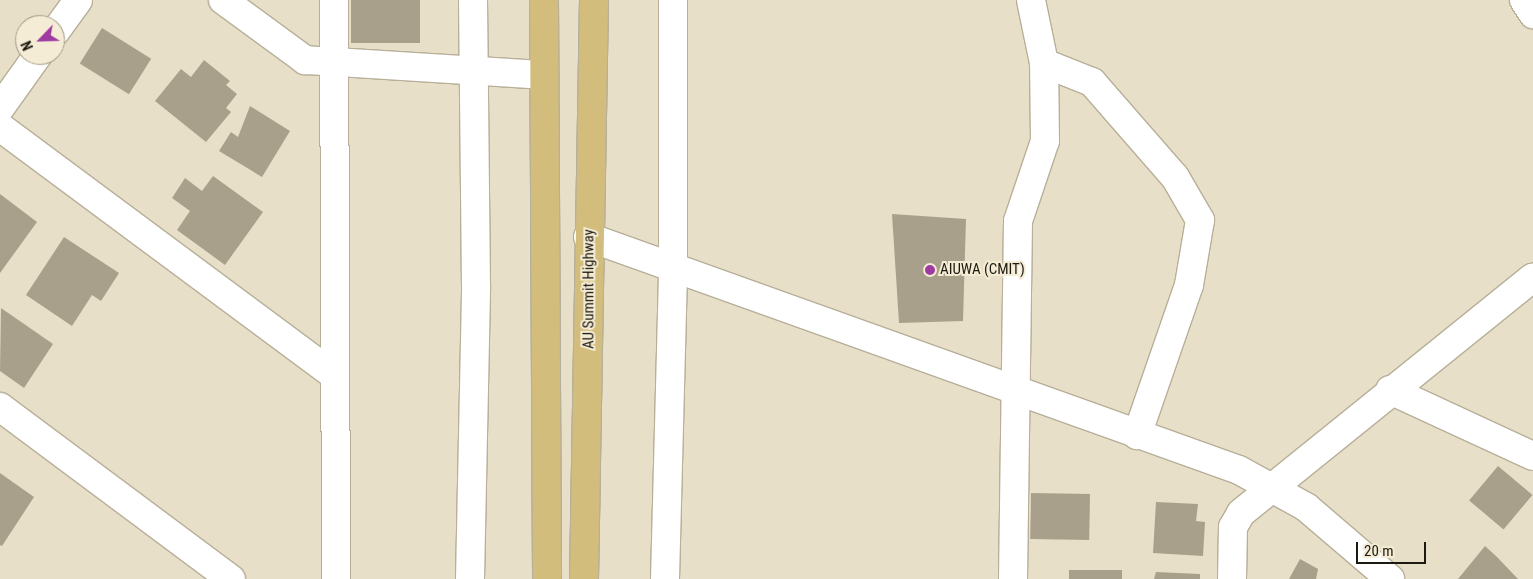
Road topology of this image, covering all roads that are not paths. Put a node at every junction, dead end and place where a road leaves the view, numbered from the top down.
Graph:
1 (78, 0) edge
2 (223, 0) edge
3 (334, 0) edge
4 (473, 0) edge
5 (544, 0) edge
6 (594, 0) edge
7 (673, 0) edge
8 (1031, 0) edge
9 (1524, 0) edge
10 (1533, 14) edge
11 (65, 18) edge
12 (333, 63) junction
13 (1044, 63) junction
14 (31, 65) edge
15 (473, 72) junction
16 (544, 75) junction
17 (0, 108) edge
18 (0, 127) edge
19 (588, 237) junction
20 (673, 264) junction
21 (1533, 277) edge
22 (334, 374) junction
23 (1390, 390) junction
24 (1014, 392) junction
25 (0, 407) edge
26 (1137, 435) junction
27 (1533, 456) edge
28 (1273, 489) junction
29 (231, 579) edge
30 (336, 579) edge
31 (470, 579) edge
32 (547, 579) edge
33 (584, 579) edge
34 (665, 579) edge
35 (1013, 579) edge
36 (1232, 579) edge
37 (1390, 579) edge

1 - 11 street
2 - 12 street
3 - 12 street
4 - 15 street
5 - 16 main road
6 - 19 main road, AU Summit Highway
7 - 20 street
8 - 13 street
9 - 10 street
12 - 15 street
12 - 22 street
13 - 24 street
13 - 26 street
14 - 17 street
15 - 16 street
15 - 31 street
16 - 32 main road
18 - 22 street
19 - 20 street
19 - 33 main road, AU Summit Highway
20 - 24 street
20 - 34 street
21 - 23 street
22 - 30 street
23 - 27 street
23 - 28 street
24 - 26 street
24 - 35 street
25 - 29 street
26 - 28 street
28 - 36 street
28 - 37 street

